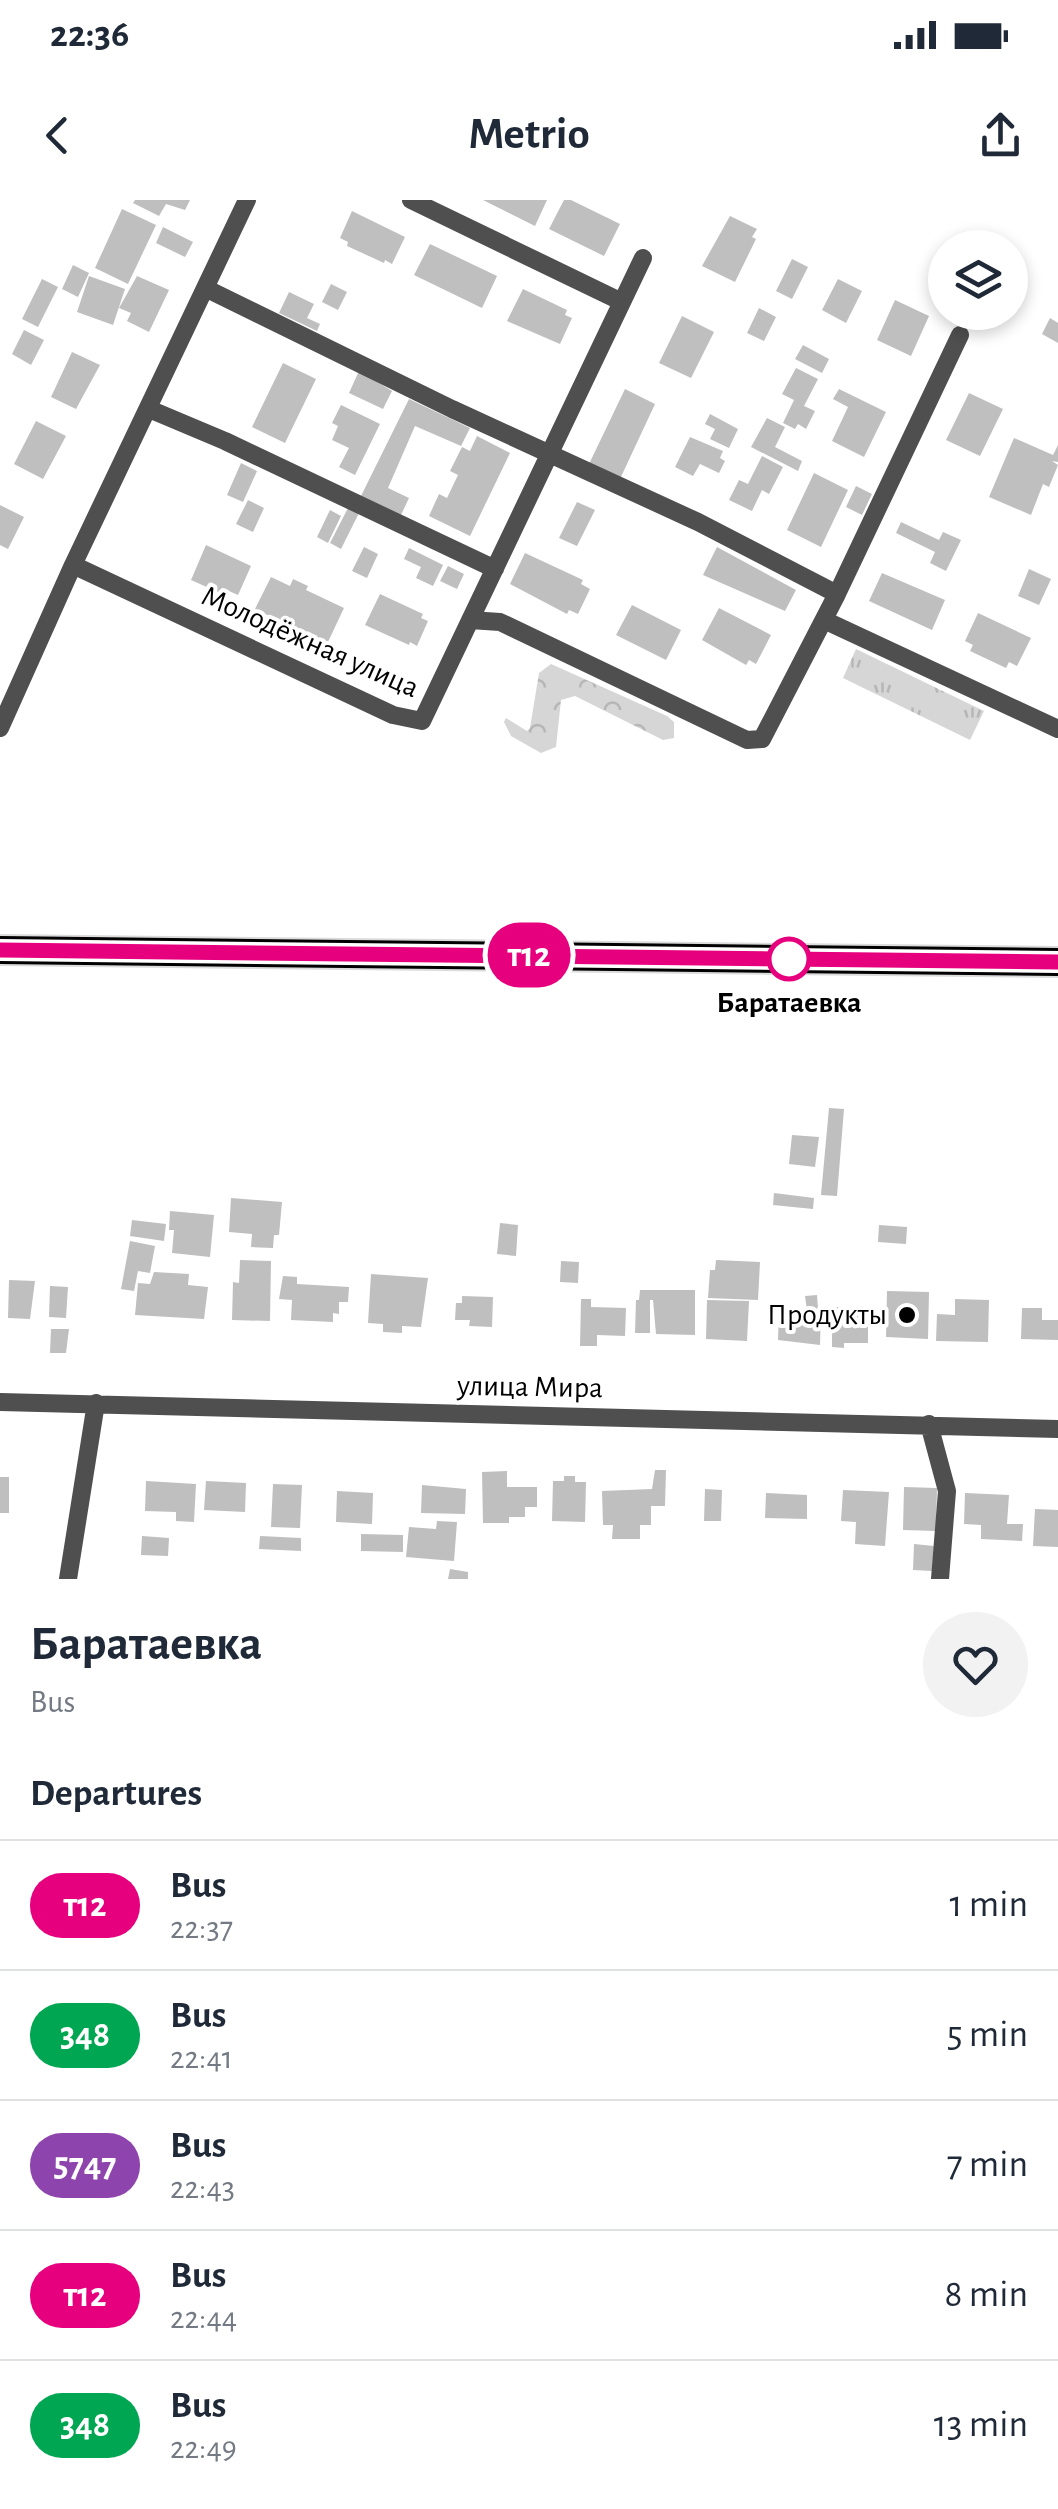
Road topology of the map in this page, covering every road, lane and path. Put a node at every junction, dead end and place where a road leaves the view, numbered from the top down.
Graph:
1 (247, 200) edge
2 (411, 200) edge
3 (643, 258) dead end
4 (205, 288) junction
5 (622, 302) junction
6 (960, 335) dead end
7 (149, 409) junction
8 (551, 452) junction
9 (73, 565) junction
10 (495, 569) junction
11 (837, 594) junction
12 (470, 620) junction
13 (824, 620) junction
14 (0, 728) edge
15 (1058, 729) edge
16 (0, 936) edge
17 (0, 950) edge
18 (127, 952) junction
19 (1058, 962) edge
20 (0, 1402) edge
21 (96, 1403) junction
22 (929, 1424) junction
23 (1058, 1429) edge
24 (68, 1579) edge
25 (940, 1579) edge

1 - 4 street
2 - 5 street
3 - 5 street, Молодёжная улица
4 - 7 street
4 - 8 street
5 - 8 street, Молодёжная улица
6 - 11 street
7 - 9 street
7 - 10 street
8 - 10 street, Молодёжная улица
8 - 11 street
9 - 12 street, Молодёжная улица
9 - 14 street
10 - 12 street, Молодёжная улица
11 - 13 street
12 - 13 street
13 - 15 street
16 - 18 street
17 - 18 highway
18 - 19 highway
20 - 21 street, улица Мира
21 - 22 street, улица Мира
21 - 24 street
22 - 23 street, улица Мира
22 - 25 street

